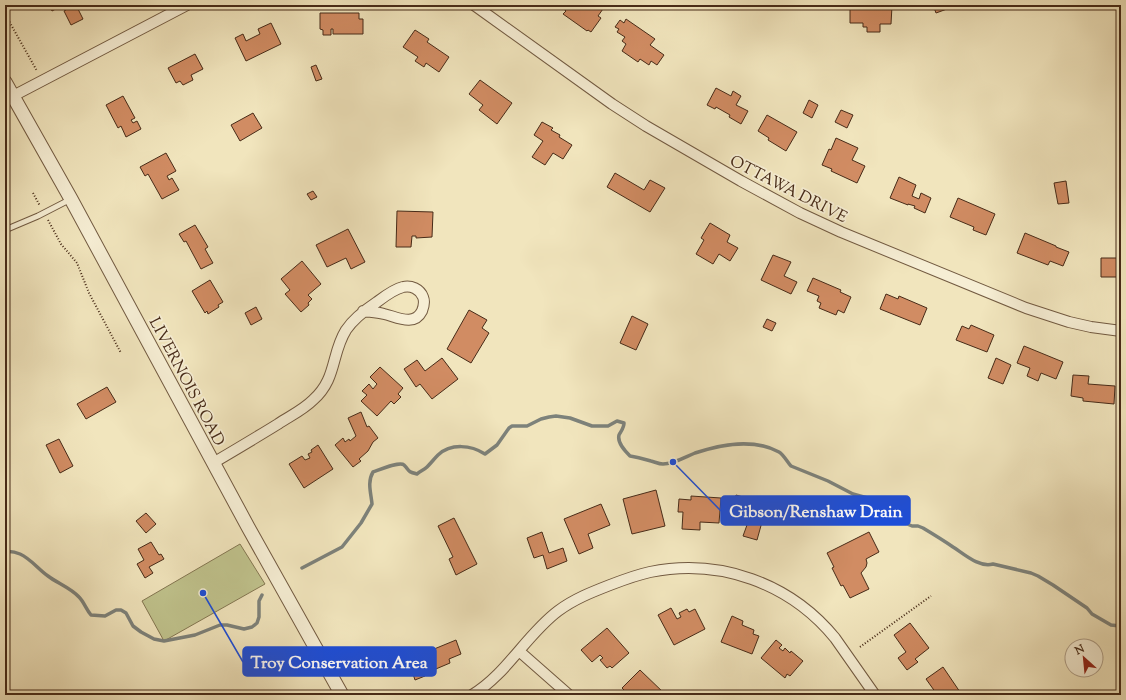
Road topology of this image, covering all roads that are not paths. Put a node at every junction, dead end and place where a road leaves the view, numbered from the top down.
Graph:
1 (188, 5) edge
2 (474, 5) edge
3 (5, 82) edge
4 (13, 96) junction
5 (71, 199) junction
6 (5, 230) edge
7 (363, 311) junction
8 (1121, 331) edge
9 (214, 463) junction
10 (519, 651) junction
11 (871, 693) edge
12 (342, 695) edge
13 (472, 695) edge
14 (569, 695) edge

1 - 4 street
2 - 8 street, OTTAWA DRIVE
3 - 4 street, LIVERNOIS ROAD
4 - 5 street, LIVERNOIS ROAD
5 - 6 lane
5 - 9 street, LIVERNOIS ROAD
7 - 7 street
7 - 9 street
9 - 12 street, LIVERNOIS ROAD
10 - 11 street
10 - 13 street
10 - 14 street

